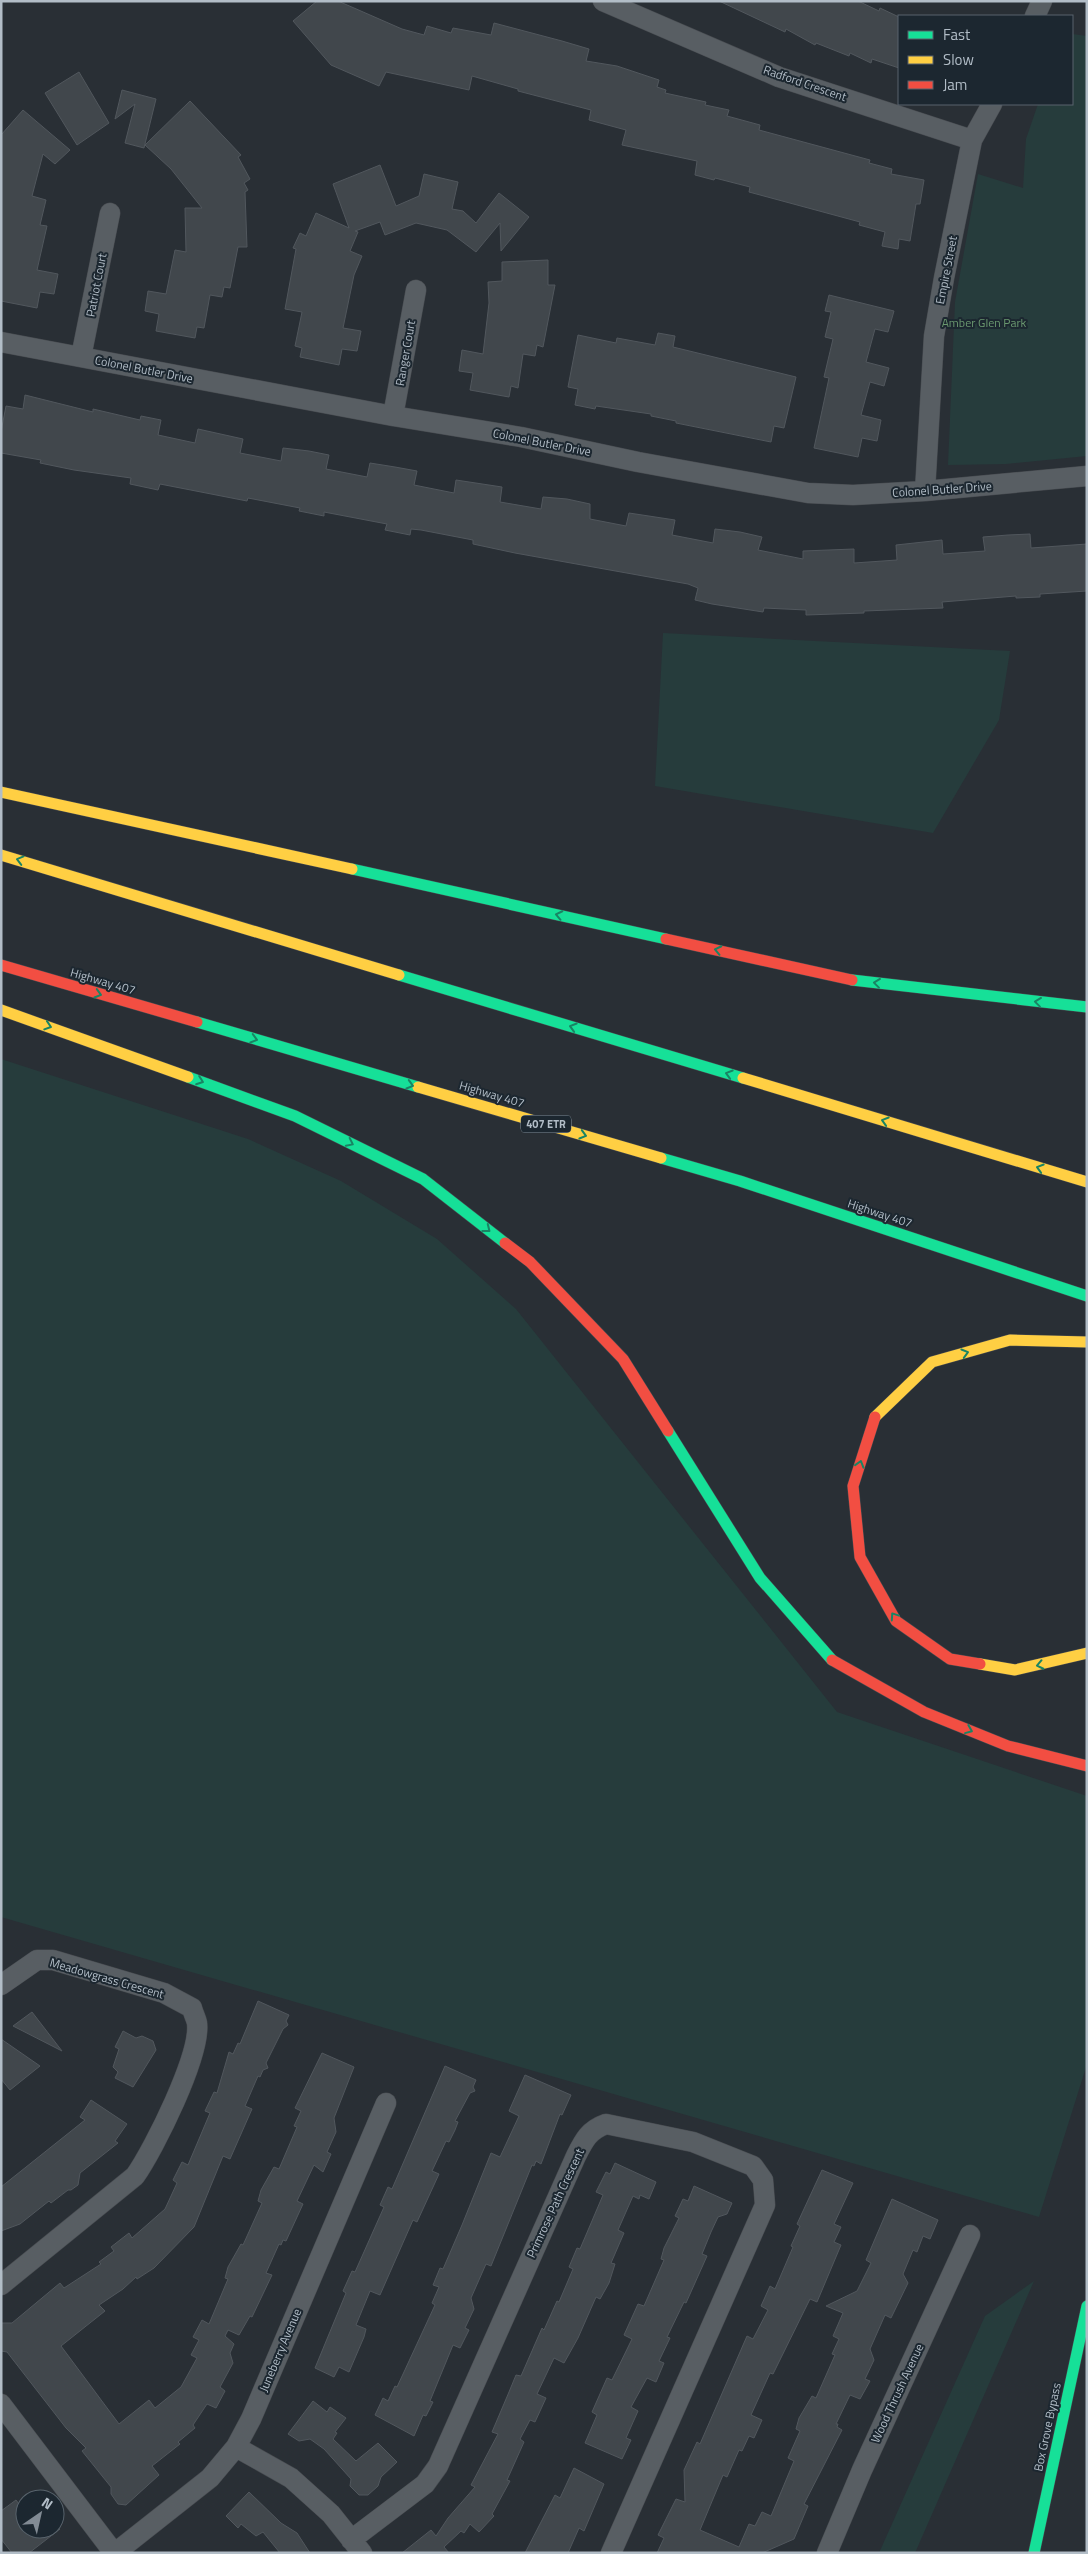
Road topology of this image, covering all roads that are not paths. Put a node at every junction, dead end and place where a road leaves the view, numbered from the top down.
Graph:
1 (602, 1) edge
2 (1042, 1) edge
3 (1035, 15) edge
4 (991, 105) edge
5 (972, 140) junction
6 (110, 212) dead end
7 (416, 290) dead end
8 (1, 342) edge
9 (81, 357) junction
10 (393, 416) junction
11 (1087, 476) edge
12 (924, 491) junction
13 (1, 792) edge
14 (1, 855) edge
15 (1, 965) edge
16 (1087, 1007) edge
17 (1, 1010) edge
18 (1087, 1182) edge
19 (1087, 1296) edge
20 (1087, 1342) edge
21 (1087, 1654) edge
22 (1087, 1766) edge
23 (1, 1985) edge
24 (386, 2103) dead end
25 (970, 2235) dead end
26 (1, 2285) edge
27 (1087, 2306) edge
28 (1, 2404) edge
29 (236, 2447) junction
30 (356, 2546) edge
31 (115, 2553) edge
32 (611, 2553) edge
33 (827, 2553) edge
34 (1034, 2553) edge

1 - 5 street, Radford Crescent
2 - 3 street
4 - 5 street
5 - 12 street, Empire Street
6 - 9 street, Patriot Court
7 - 10 street, Ranger Court
8 - 9 street, Colonel Butler Drive
9 - 10 street, Colonel Butler Drive
10 - 12 street, Colonel Butler Drive
11 - 12 street, Colonel Butler Drive
16 -> 13 main road
18 -> 14 main road
15 -> 19 main road, Highway 407 / 407 ETR
17 -> 22 main road
21 -> 20 main road
23 - 26 street, Meadowgrass Crescent
24 - 29 street, Juneberry Avenue
25 - 33 street, Wood Thrush Avenue
27 - 34 main road, Box Grove Bypass
28 - 31 street
29 - 30 street
29 - 31 street, Juneberry Avenue
30 - 32 street, Primrose Path Crescent

